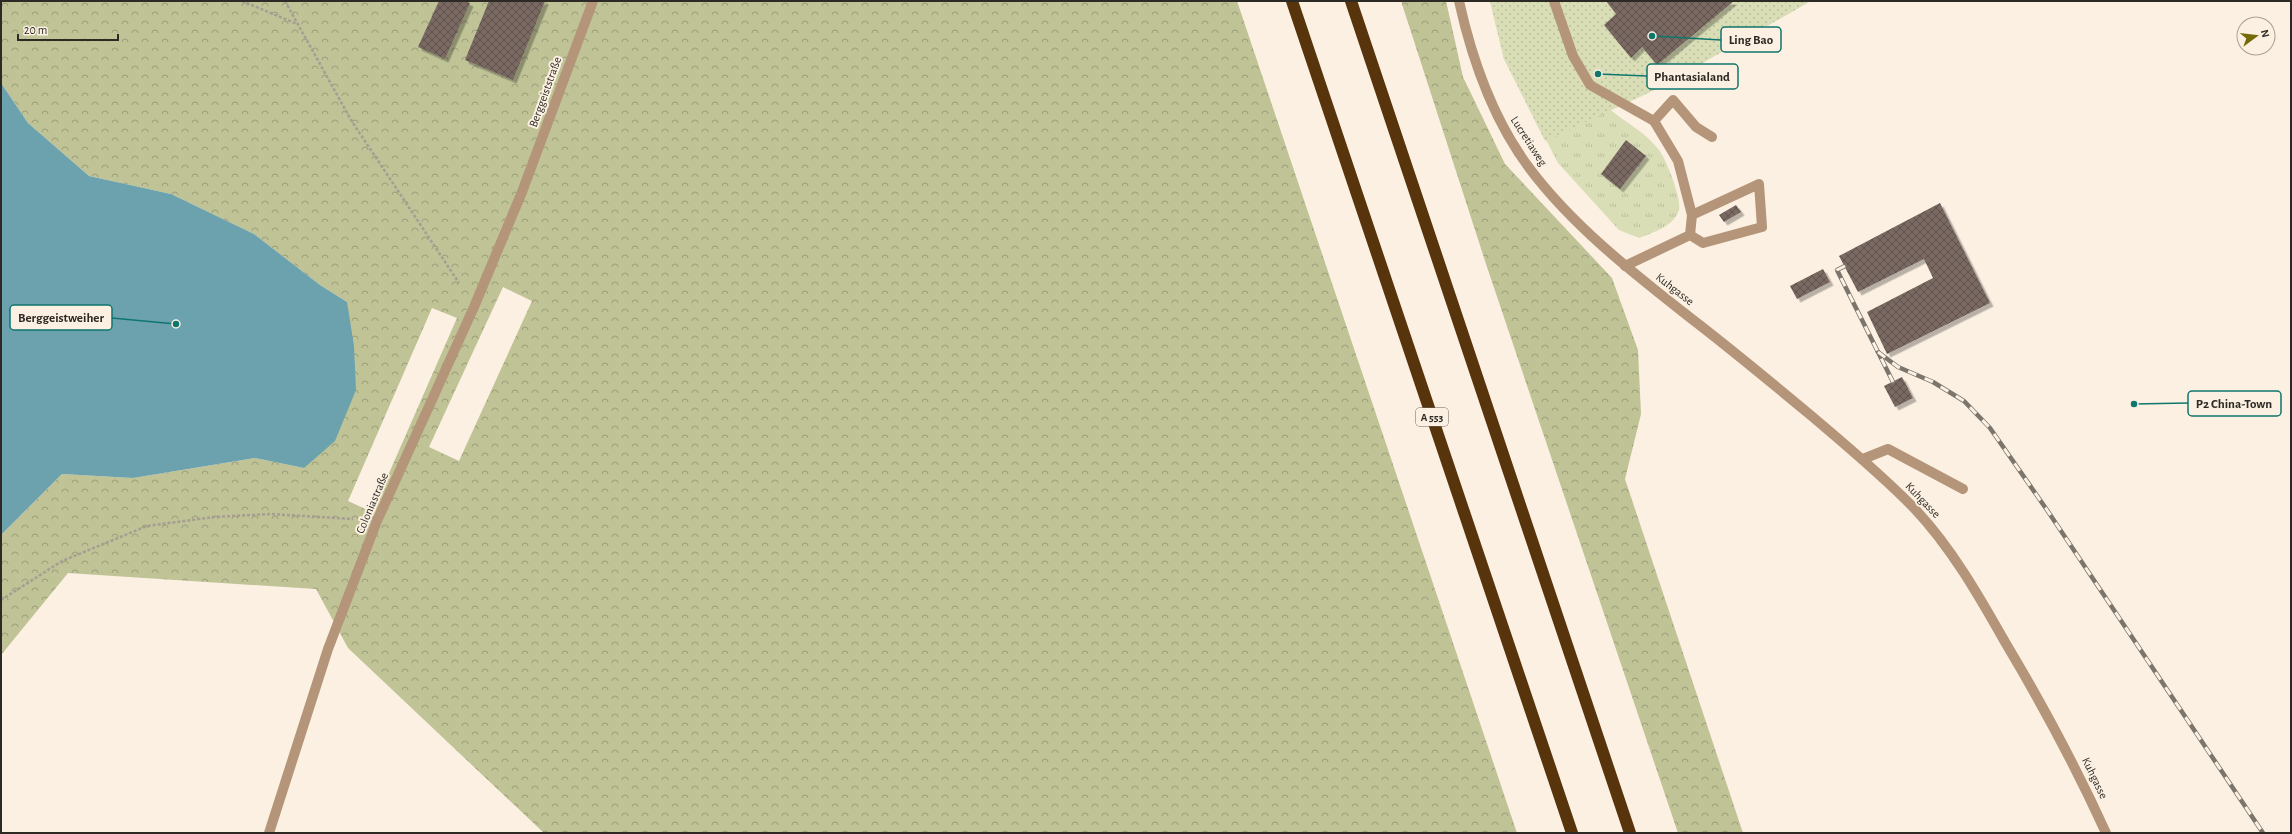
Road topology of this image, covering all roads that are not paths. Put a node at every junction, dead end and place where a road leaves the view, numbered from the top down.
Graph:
1 (593, 1) edge
2 (1292, 1) edge
3 (1352, 1) edge
4 (1459, 1) edge
5 (1554, 1) edge
6 (1654, 121) junction
7 (1712, 137) dead end
8 (522, 192) joint
9 (1692, 215) junction
10 (1690, 235) junction
11 (1625, 266) junction
12 (1863, 459) junction
13 (1963, 489) dead end
14 (269, 833) edge
15 (1572, 833) edge
16 (1630, 833) edge
17 (2106, 833) edge

1 - 8 street, Berggeiststraße
2 - 15 highway, A 553
3 - 16 highway
4 - 11 street, Lucretiaweg
5 - 6 street
6 - 7 street
6 - 9 street
8 - 14 street, Coloniastraße
9 - 10 street
9 - 10 street
10 - 11 street
11 - 12 street, Kuhgasse
12 - 13 street
12 - 17 street, Kuhgasse

